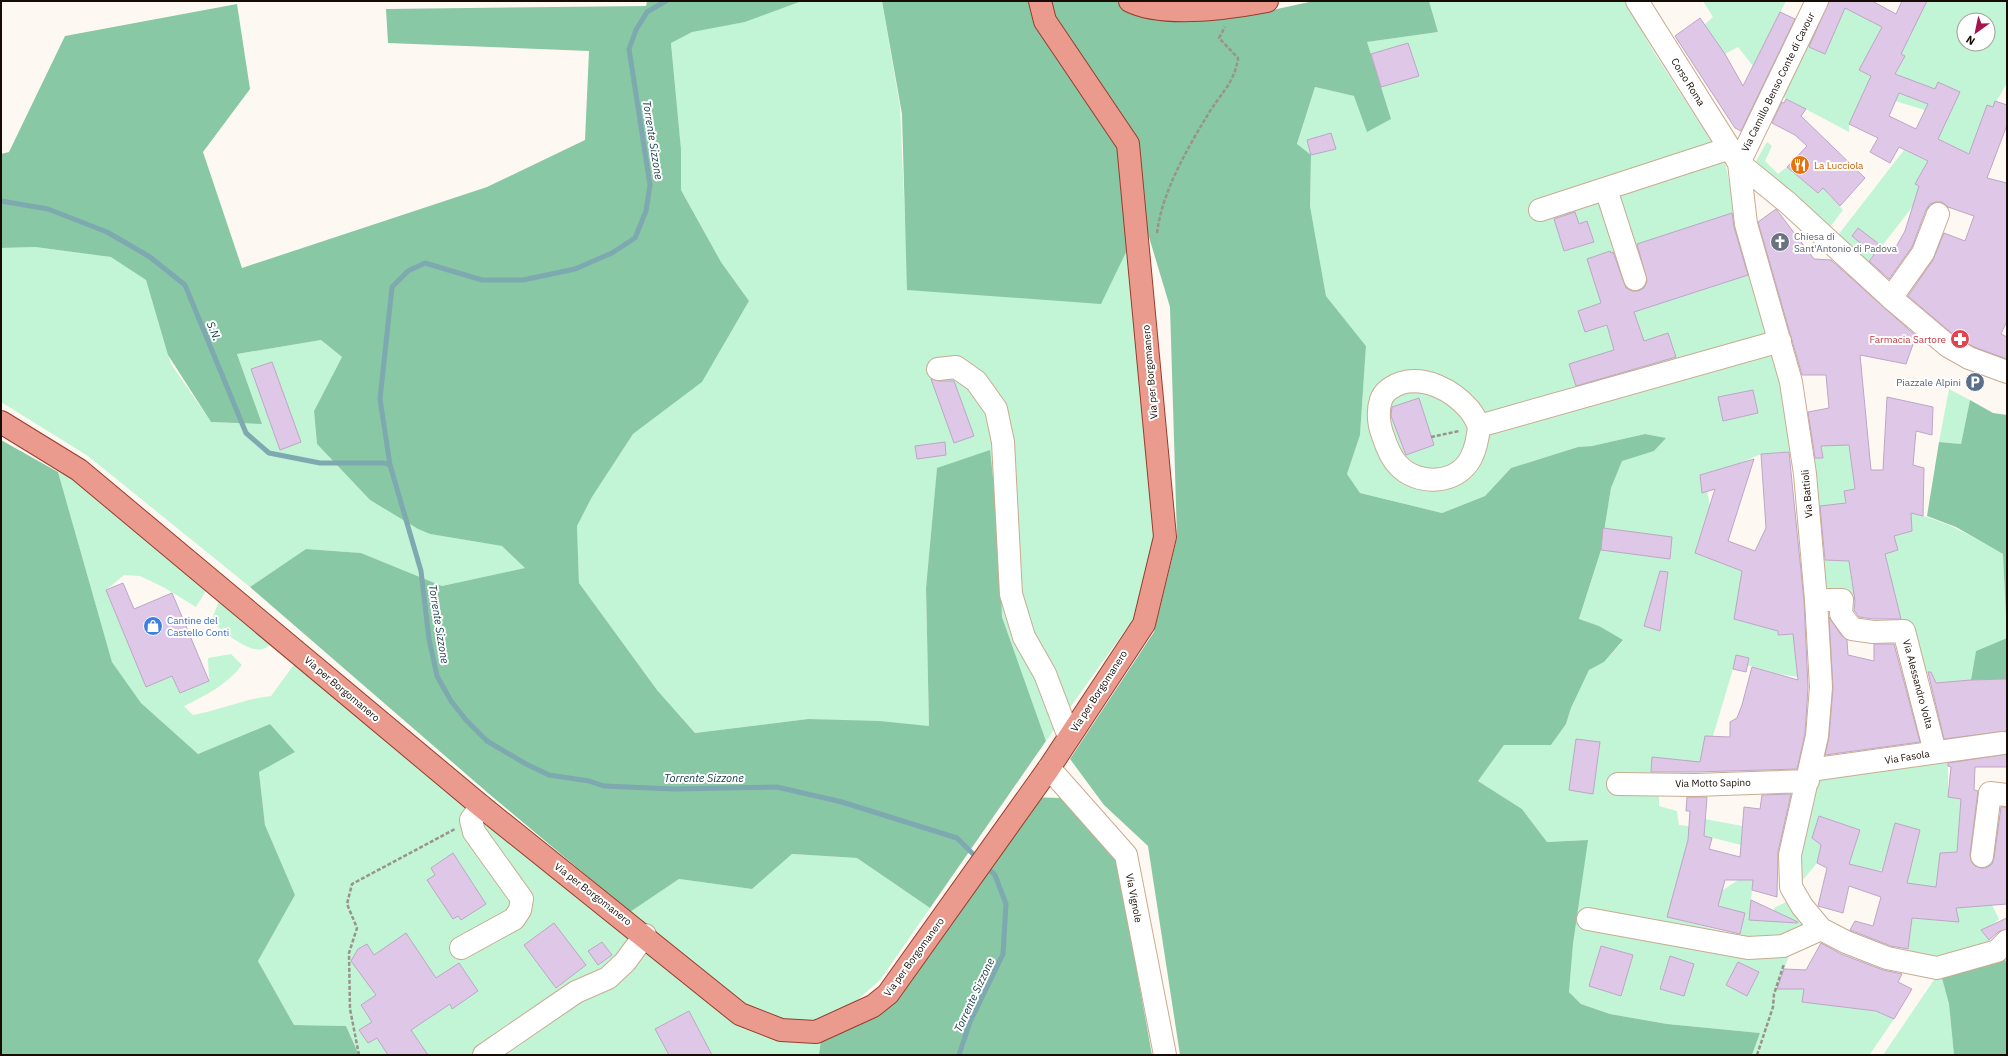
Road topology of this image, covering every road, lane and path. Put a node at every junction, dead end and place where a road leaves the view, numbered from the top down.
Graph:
1 (1040, 1) edge
2 (1130, 1) edge
3 (1267, 1) edge
4 (1637, 1) edge
5 (1817, 1) edge
6 (1219, 38) dead end
7 (1735, 156) junction
8 (1606, 189) junction
9 (1540, 210) dead end
10 (1938, 214) dead end
11 (1156, 235) dead end
12 (1635, 279) dead end
13 (1891, 298) junction
14 (1780, 341) junction
15 (938, 369) dead end
16 (2007, 372) edge
17 (1, 422) edge
18 (1479, 426) junction
19 (1432, 437) dead end
20 (1816, 600) junction
21 (1069, 738) junction
22 (2003, 743) dead end
23 (1935, 752) junction
24 (1049, 768) junction
25 (1809, 776) junction
26 (1618, 784) dead end
27 (2007, 795) edge
28 (476, 813) junction
29 (1982, 856) dead end
30 (1588, 919) dead end
31 (1821, 929) junction
32 (645, 935) junction
33 (1795, 941) junction
34 (2007, 941) edge
35 (461, 948) dead end
36 (359, 1055) edge
37 (484, 1055) edge
38 (1165, 1055) edge
39 (1757, 1055) edge

1 - 21 main road, Via per Borgomanero
2 - 3 main road
4 - 7 street, Corso Roma
5 - 7 street, Via Camillo Benso Conte di Cavour
6 - 11 path
7 - 8 street
7 - 13 street
7 - 14 street, Via Battioli
8 - 9 street
8 - 12 street
10 - 13 street
13 - 16 street
14 - 18 street
14 - 20 street, Via Battioli
15 - 21 street
17 - 28 main road, Via per Borgomanero
18 - 18 street
18 - 19 path
20 - 23 street, Via Alessandro Volta
20 - 25 street, Via Battioli
21 - 24 main road, Via per Borgomanero
22 - 23 street, Via Fasola
23 - 25 street, Via Fasola
24 - 32 main road, Via per Borgomanero
24 - 38 street, Via Vignole
25 - 26 street, Via Motto Sapino
25 - 31 street, Via Battioli
27 - 29 street
28 - 32 main road, Via per Borgomanero
28 - 35 street
28 - 36 path
30 - 33 street
31 - 33 street
31 - 34 street
32 - 37 street
33 - 39 path

